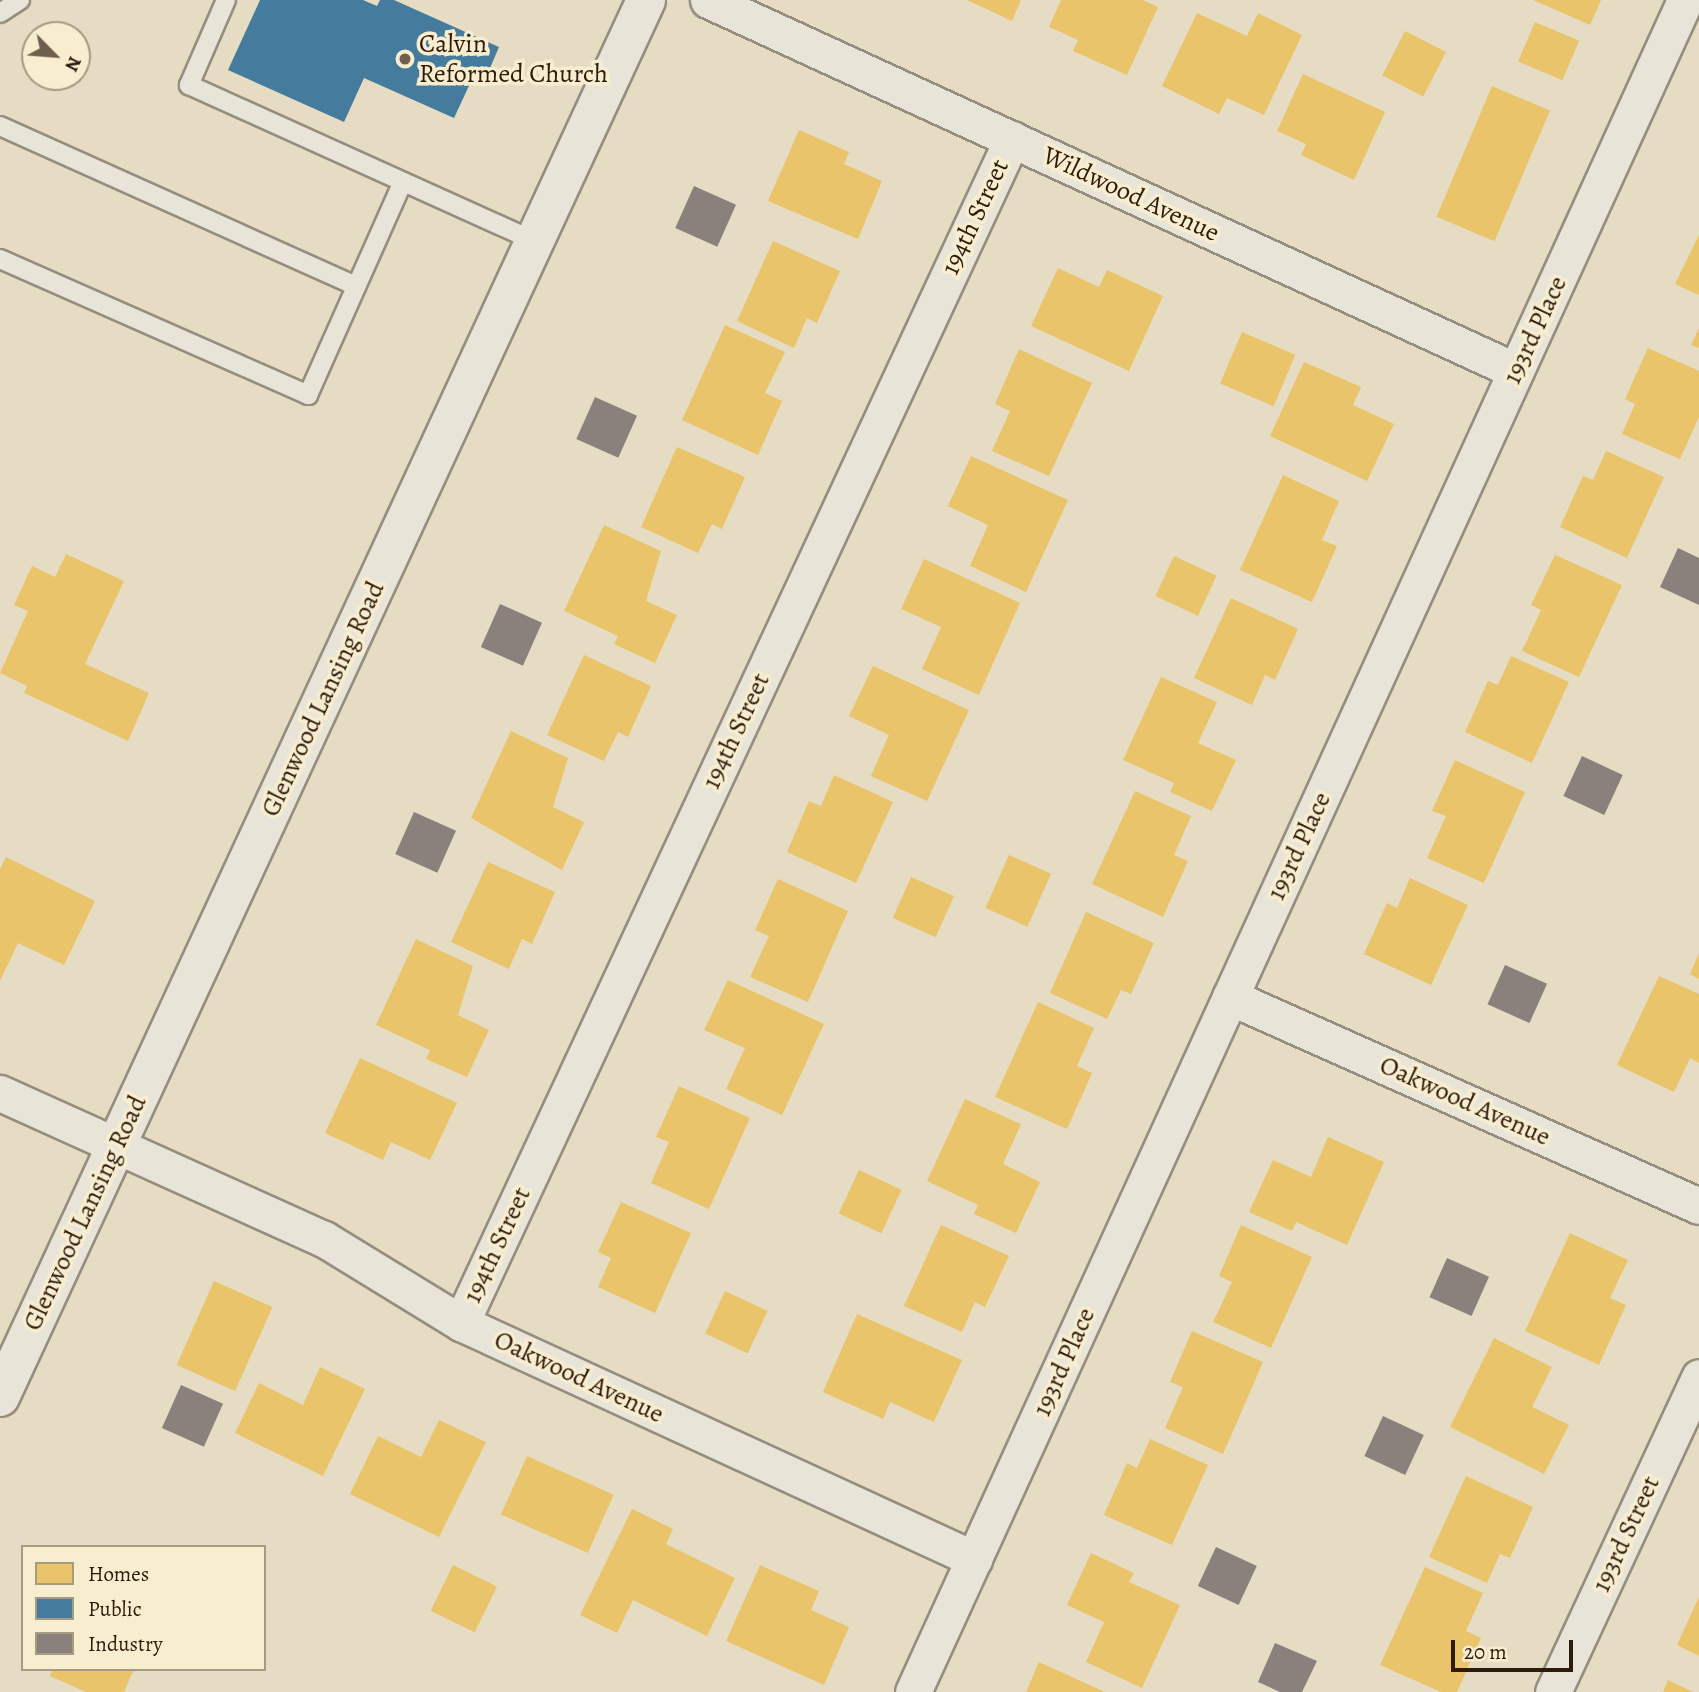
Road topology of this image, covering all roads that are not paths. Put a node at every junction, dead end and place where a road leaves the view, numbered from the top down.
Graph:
1 (20, 0) edge
2 (226, 0) edge
3 (646, 0) edge
4 (708, 0) edge
5 (1685, 0) edge
6 (0, 13) edge
7 (0, 126) edge
8 (1012, 139) junction
9 (402, 182) junction
10 (535, 241) junction
11 (0, 259) edge
12 (356, 286) junction
13 (1516, 371) junction
14 (1230, 997) junction
15 (0, 1093) edge
16 (117, 1147) junction
17 (1699, 1206) edge
18 (461, 1322) junction
19 (1699, 1377) edge
20 (0, 1397) edge
21 (974, 1559) junction
22 (913, 1692) edge
23 (1553, 1692) edge

1 - 6 lane
2 - 9 lane
3 - 10 main road, Glenwood Lansing Road
4 - 8 street, Wildwood Avenue
5 - 13 street, 193rd Place
7 - 12 lane
8 - 13 street, Wildwood Avenue
8 - 18 street, 194th Street
9 - 10 lane
9 - 12 lane
10 - 16 main road, Glenwood Lansing Road
11 - 12 lane
13 - 14 street, 193rd Place
14 - 17 street, Oakwood Avenue
14 - 21 street, 193rd Place
15 - 16 street, Oakwood Avenue
16 - 18 street, Oakwood Avenue
16 - 20 main road, Glenwood Lansing Road
18 - 21 street, Oakwood Avenue
19 - 23 street, 193rd Street
21 - 22 street, 193rd Place

